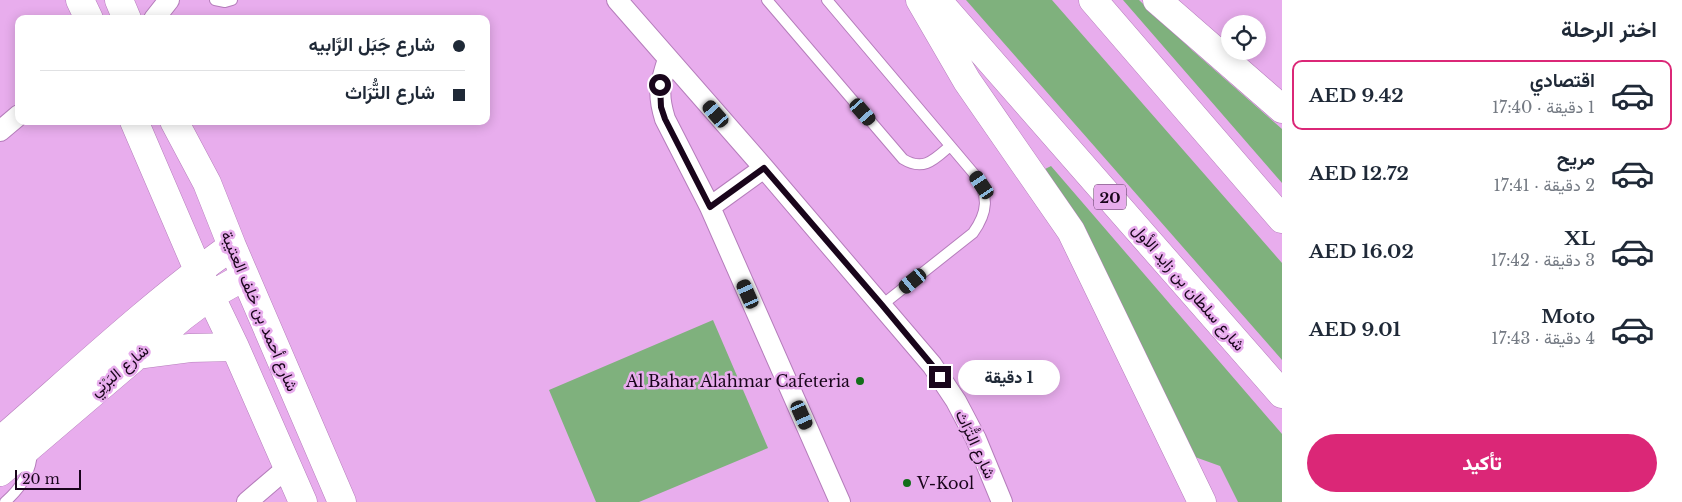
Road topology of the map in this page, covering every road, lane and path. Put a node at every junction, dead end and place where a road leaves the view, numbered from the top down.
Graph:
1 (80, 0) edge
2 (119, 0) edge
3 (169, 0) edge
4 (215, 0) edge
5 (232, 0) edge
6 (617, 0) edge
7 (767, 0) edge
8 (827, 0) edge
9 (920, 0) edge
10 (937, 0) edge
11 (1092, 0) edge
12 (1157, 0) edge
13 (87, 15) edge
14 (125, 15) edge
15 (157, 15) edge
16 (668, 59) junction
17 (1282, 109) edge
18 (15, 118) edge
19 (136, 125) edge
20 (176, 125) edge
21 (0, 131) edge
22 (950, 146) junction
23 (764, 168) junction
24 (710, 207) junction
25 (1282, 219) edge
26 (232, 246) junction
27 (198, 270) junction
28 (245, 276) junction
29 (210, 296) junction
30 (882, 305) junction
31 (235, 347) junction
32 (136, 355) junction
33 (1282, 394) edge
34 (0, 441) edge
35 (33, 443) junction
36 (288, 467) junction
37 (0, 472) edge
38 (5, 502) edge
39 (247, 502) edge
40 (303, 502) edge
41 (342, 502) edge
42 (840, 502) edge
43 (1002, 502) edge
44 (1202, 502) edge

1 - 13 street
2 - 14 street
3 - 15 street
4 - 5 lane
6 - 16 street, شارع التُّرَاث
7 - 22 lane
8 - 22 lane
9 - 44 street
10 - 33 street, شارع سلطان بن زايد الأول / 20
11 - 25 street
12 - 17 street
16 - 23 street, شارع التُّرَاث
16 - 24 street
18 - 21 street
19 - 27 street
20 - 26 street, شارع أحمد بن خلف العتيبة
22 - 30 lane
23 - 24 street
23 - 30 street, شارع التُّرَاث
24 - 42 street
26 - 27 street, شارع البَرْنِي
26 - 28 street, شارع أحمد بن خلف العتيبة
27 - 29 street
27 - 34 street, شارع البَرْنِي
28 - 29 street, شارع البَرْنِي
28 - 41 street, شارع أحمد بن خلف العتيبة
29 - 31 street
29 - 32 street, شارع البَرْنِي
30 - 43 street, شارع التُّرَاث
31 - 32 street
31 - 36 street
32 - 35 street, شارع البَرْنِي
35 - 37 street, شارع البَرْنِي
35 - 38 lane
36 - 39 street
36 - 40 street

